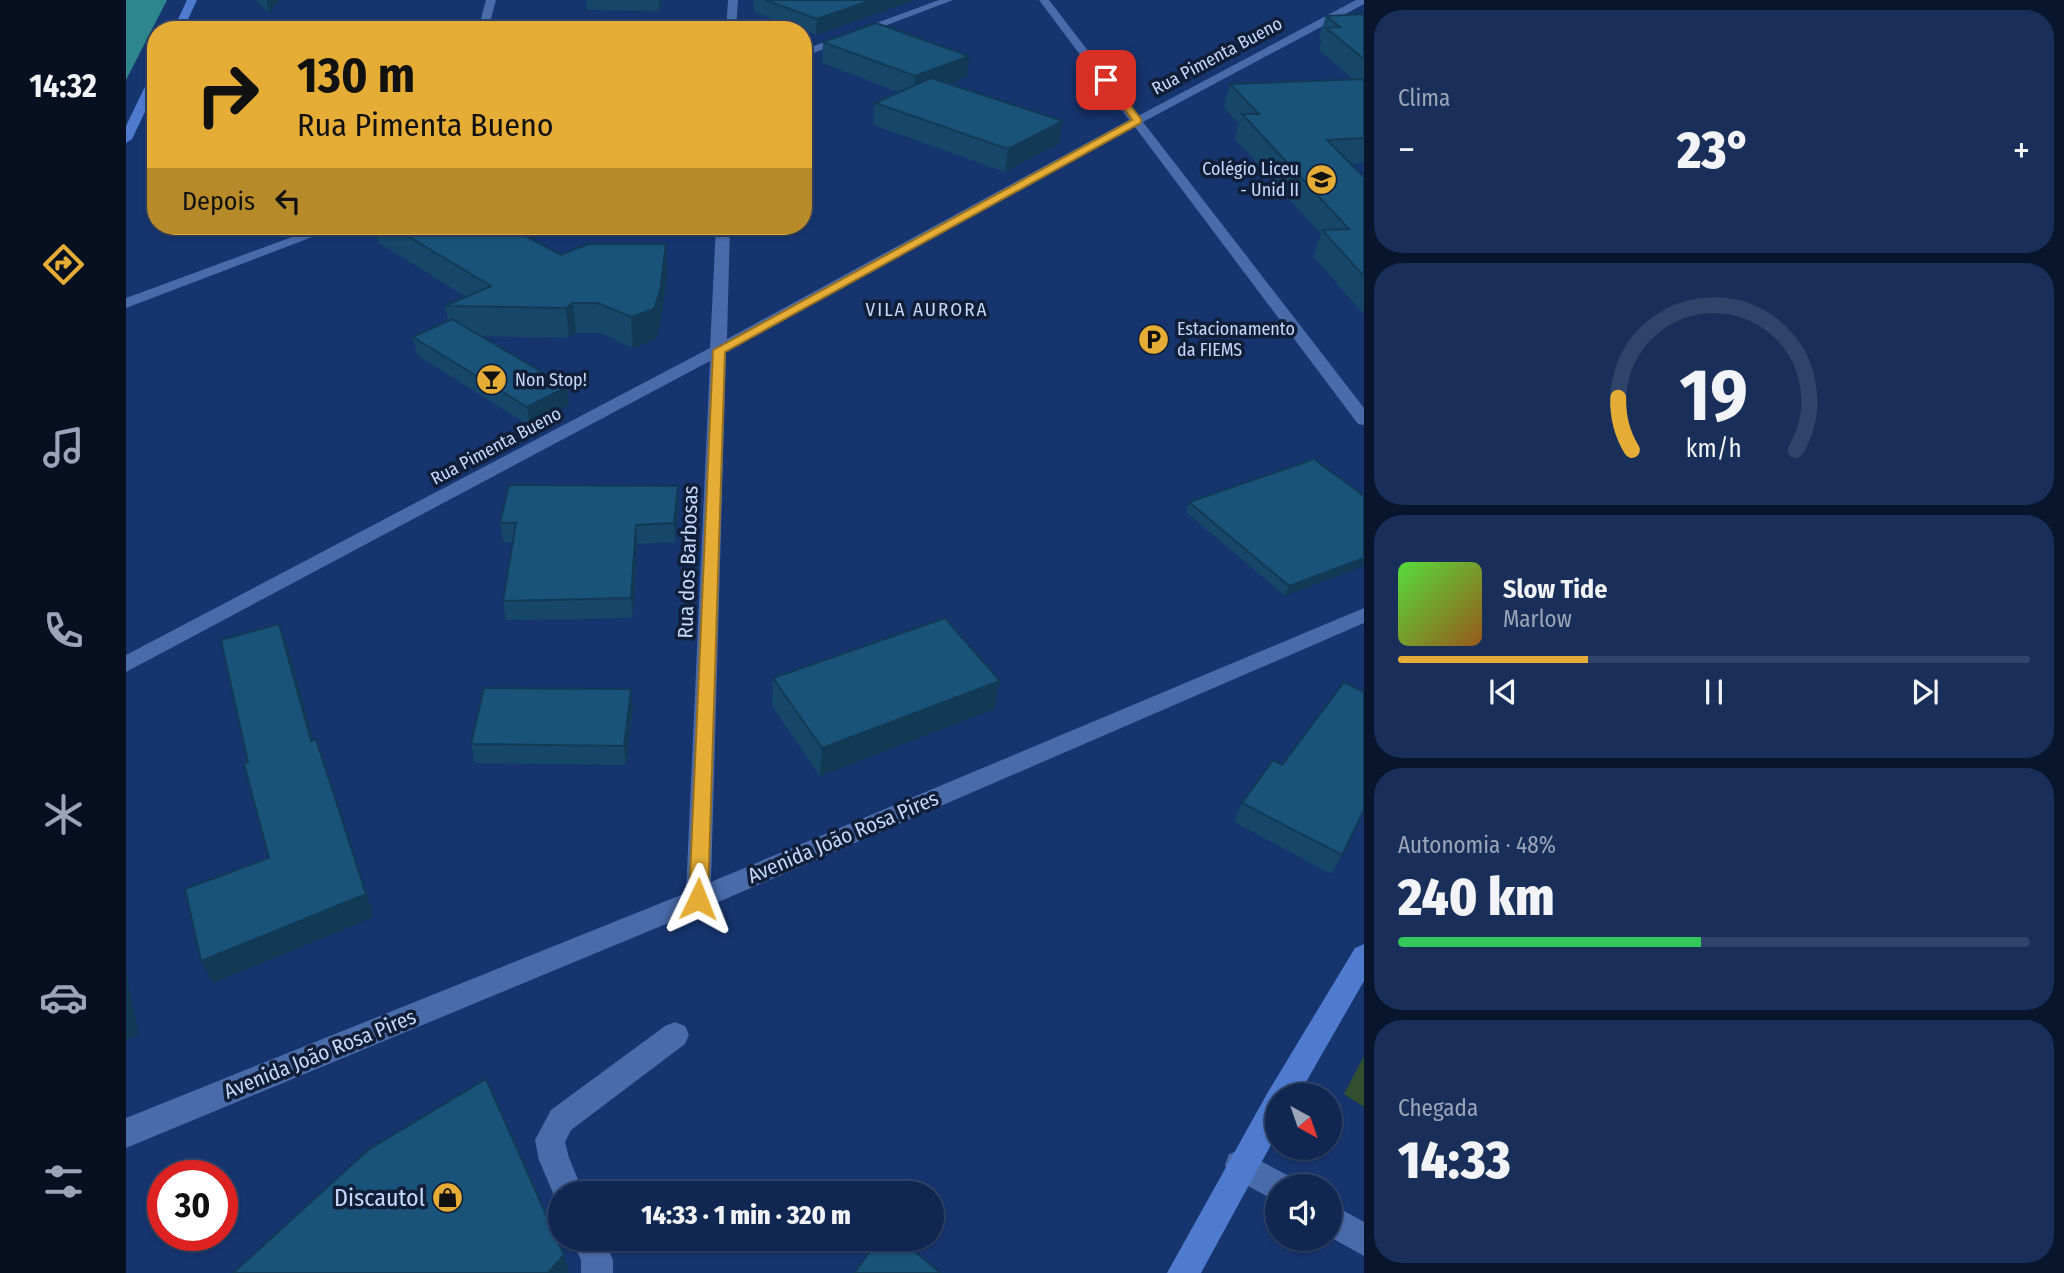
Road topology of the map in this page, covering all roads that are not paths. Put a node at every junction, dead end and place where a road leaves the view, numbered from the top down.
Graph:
1 (192, 0) edge
2 (491, 0) edge
3 (733, 0) edge
4 (948, 0) edge
5 (1044, 0) edge
6 (1364, 0) edge
7 (182, 21) edge
8 (485, 21) edge
9 (732, 21) edge
10 (812, 51) edge
11 (147, 95) edge
12 (1137, 121) junction
13 (126, 139) edge
14 (310, 235) edge
15 (723, 235) edge
16 (126, 303) edge
17 (719, 350) junction
18 (1364, 420) edge
19 (1359, 619) edge
20 (126, 664) edge
21 (698, 899) junction
22 (1364, 956) edge
23 (675, 1035) dead end
24 (1290, 1083) edge
25 (1265, 1124) edge
26 (126, 1133) edge
27 (1240, 1165) junction
28 (1265, 1179) edge
29 (563, 1181) edge
30 (1342, 1226) edge
31 (1364, 1240) edge
32 (593, 1251) edge
33 (597, 1273) edge
34 (1182, 1273) edge

1 - 7 main road
2 - 8 street
3 - 9 street
4 - 10 street
5 - 12 street
6 - 12 street, Rua Pimenta Bueno
11 - 13 main road
12 - 17 street, Rua Pimenta Bueno
12 - 18 street
14 - 16 street
15 - 17 street, Rua dos Barbosas
17 - 20 street, Rua Pimenta Bueno
17 - 21 street, Rua dos Barbosas
19 - 21 street, Avenida João Rosa Pires
21 - 26 street, Avenida João Rosa Pires
22 - 24 main road
23 - 29 street
25 - 27 main road
27 - 28 street
27 - 34 main road
30 - 31 street
32 - 33 street

